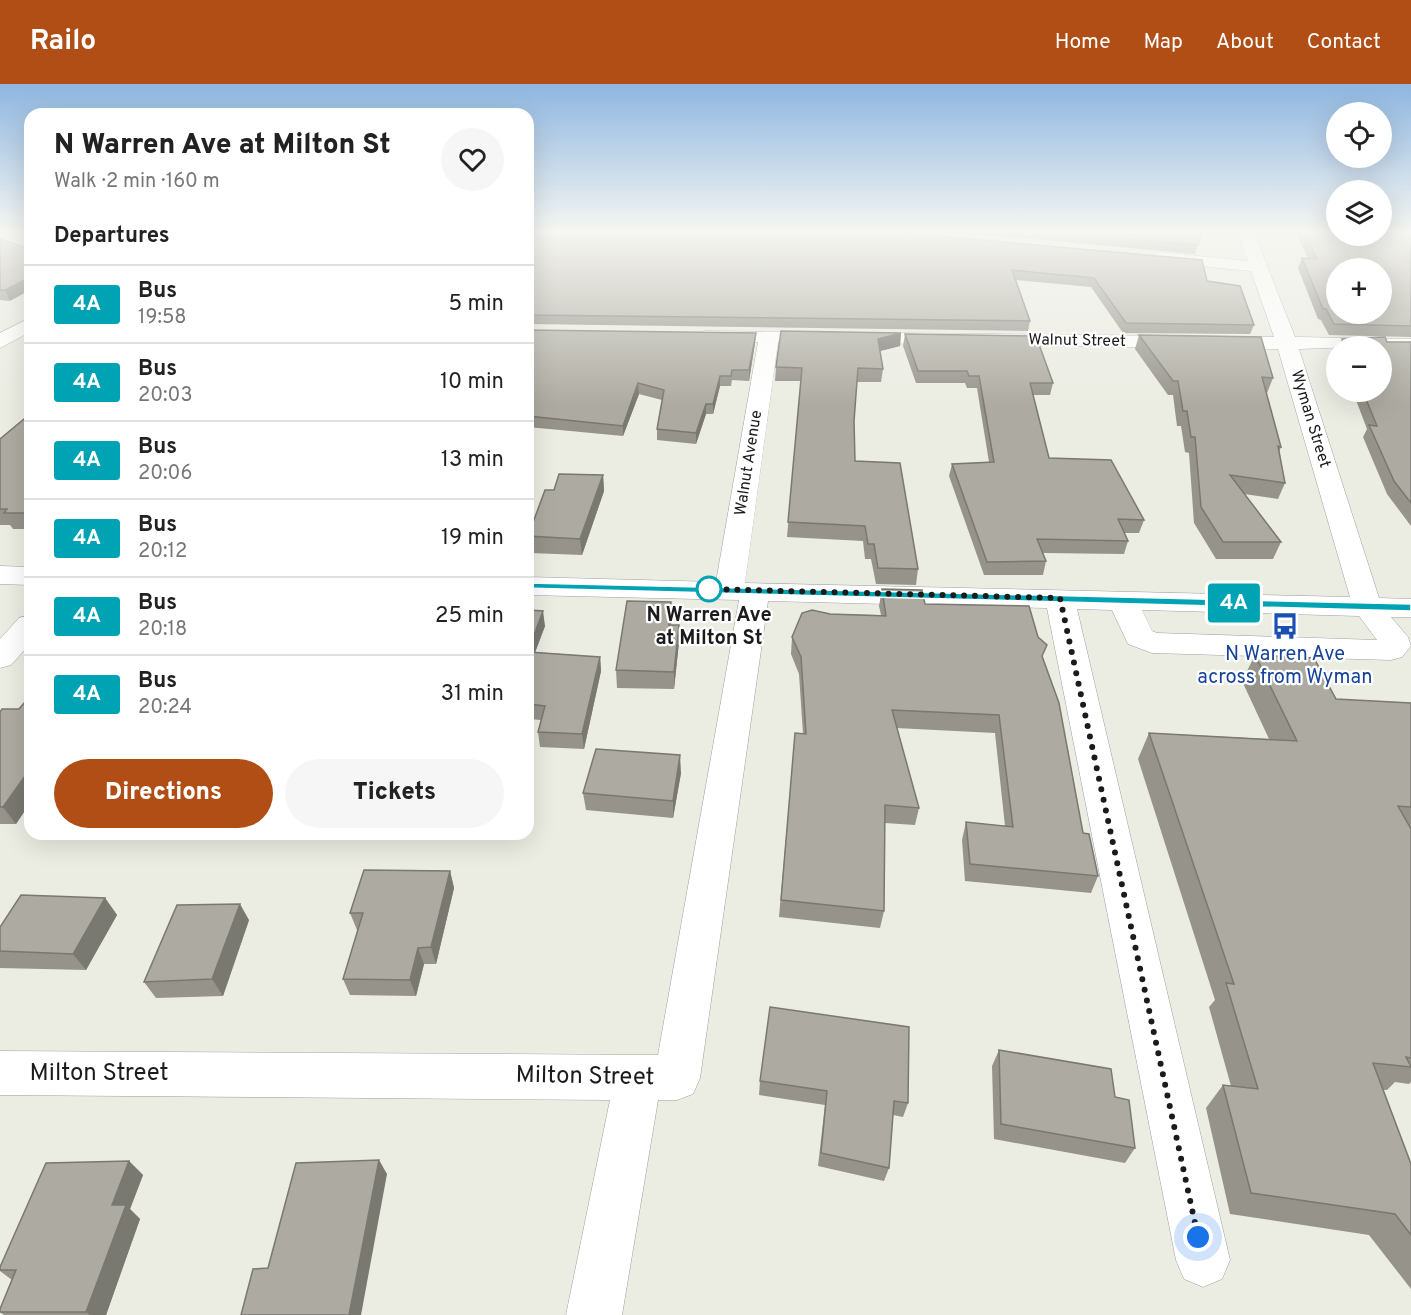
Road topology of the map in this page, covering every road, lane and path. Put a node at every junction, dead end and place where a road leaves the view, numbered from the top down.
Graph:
1 (1268, 290) edge
2 (24, 328) edge
3 (689, 335) edge
4 (769, 336) junction
5 (0, 342) edge
6 (1287, 344) junction
7 (1411, 345) edge
8 (0, 575) edge
9 (24, 576) edge
10 (534, 586) edge
11 (742, 590) junction
12 (1060, 598) junction
13 (1123, 601) junction
14 (1367, 606) junction
15 (1411, 608) edge
16 (24, 632) edge
17 (0, 658) edge
18 (0, 1073) edge
19 (638, 1078) junction
20 (1203, 1260) dead end
21 (594, 1315) edge

1 - 6 street, Wyman Street
2 - 5 street
3 - 4 street, Walnut Street
4 - 6 street, Walnut Street
4 - 11 street, Walnut Avenue
6 - 7 street, Walnut Street
6 - 14 street, Wyman Street
8 - 9 street
10 - 11 street
11 - 12 street
11 - 19 street, Milton Street
12 - 13 street
12 - 20 street
13 - 14 street
13 - 14 street
14 - 15 street
16 - 17 street
18 - 19 street, Milton Street
19 - 21 street

